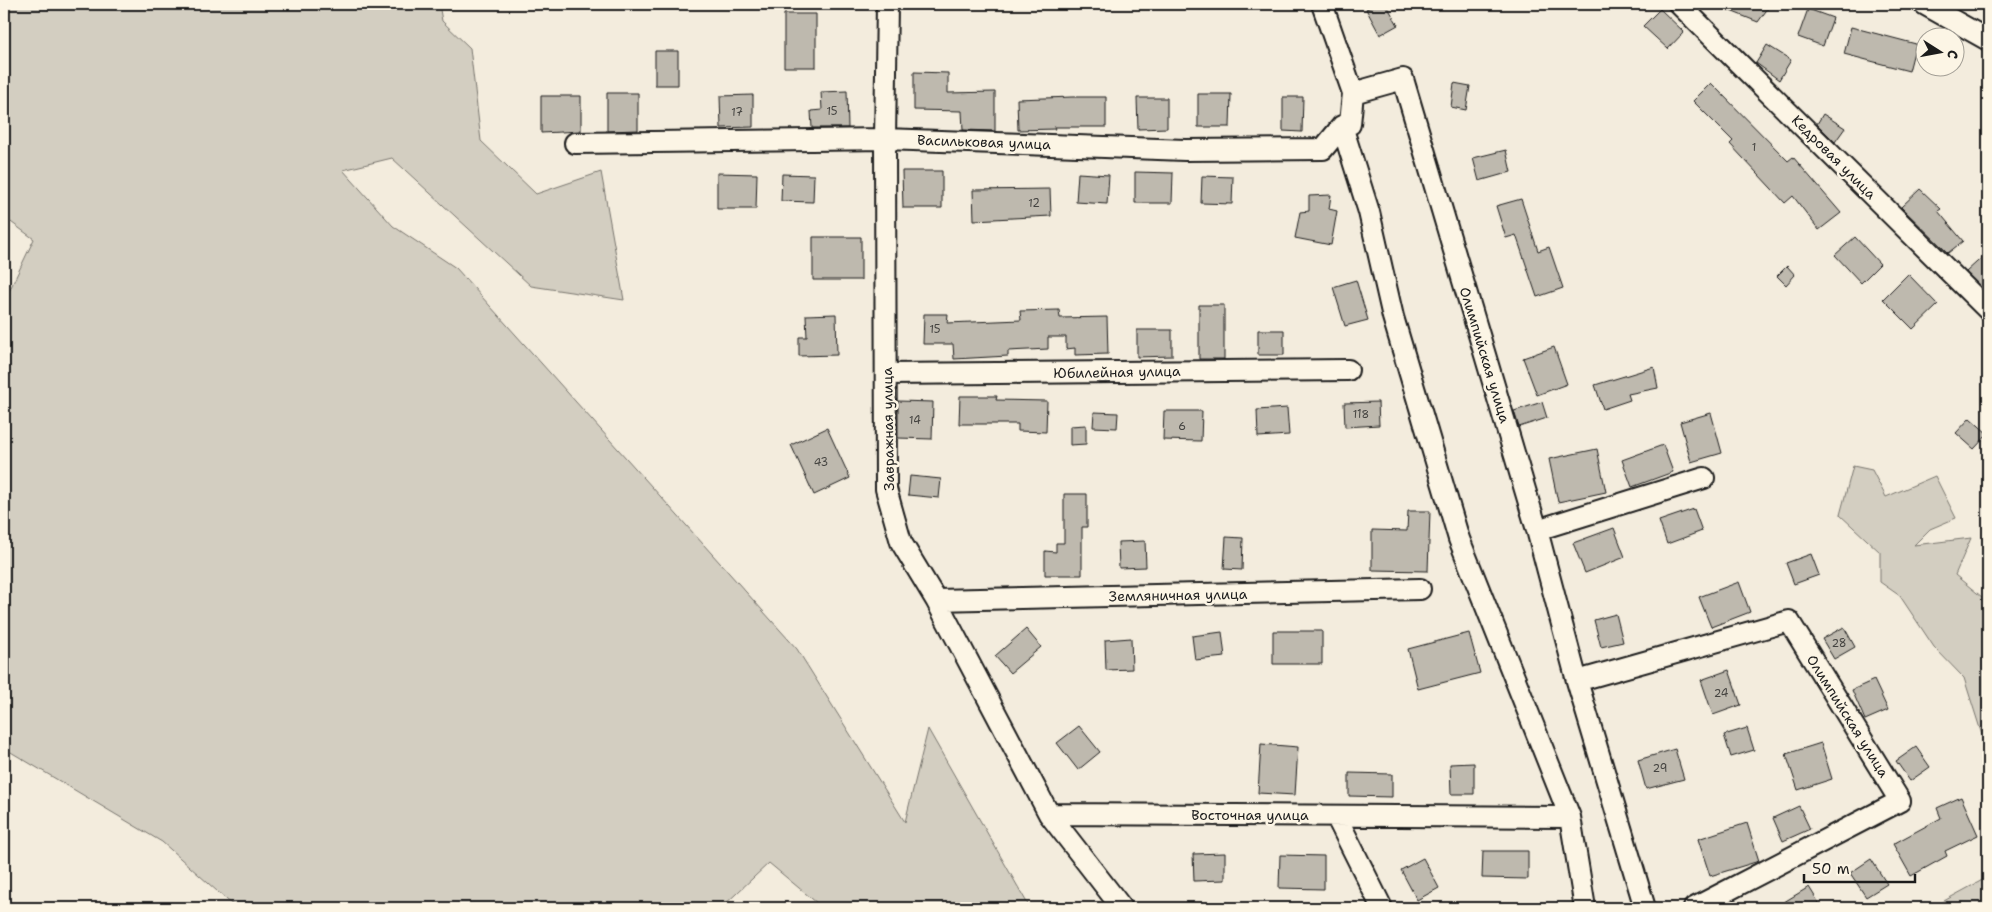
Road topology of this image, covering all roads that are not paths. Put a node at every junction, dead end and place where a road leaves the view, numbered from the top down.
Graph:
1 (887, 4) edge
2 (1322, 4) edge
3 (1679, 4) edge
4 (1924, 4) edge
5 (1988, 40) edge
6 (1353, 93) junction
7 (1342, 126) junction
8 (884, 139) junction
9 (574, 143) dead end
10 (1988, 310) edge
11 (1348, 370) dead end
12 (887, 374) junction
13 (1704, 478) dead end
14 (1537, 530) junction
15 (1420, 589) dead end
16 (936, 600) junction
17 (1577, 681) junction
18 (1050, 814) junction
19 (1336, 816) junction
20 (1570, 817) junction
21 (1122, 908) edge
22 (1382, 908) edge
23 (1585, 908) edge
24 (1645, 908) edge
25 (1694, 908) edge

1 - 8 street, Завражная улица
2 - 6 street
3 - 10 street, Кедровая улица
4 - 5 street
6 - 7 street, Васильковая улица
6 - 14 street, Олимпийская улица
7 - 8 street, Васильковая улица
7 - 20 street
8 - 9 street, Васильковая улица
8 - 12 street, Завражная улица
11 - 12 street, Юбилейная улица
12 - 16 street, Завражная улица
13 - 14 street
14 - 17 street, Олимпийская улица
15 - 16 street, Земляничная улица
16 - 18 street, Завражная улица
17 - 24 street, Олимпийская улица
17 - 25 street, Олимпийская улица
18 - 19 street, Восточная улица
18 - 21 street
19 - 20 street, Восточная улица
19 - 22 street
20 - 23 street

